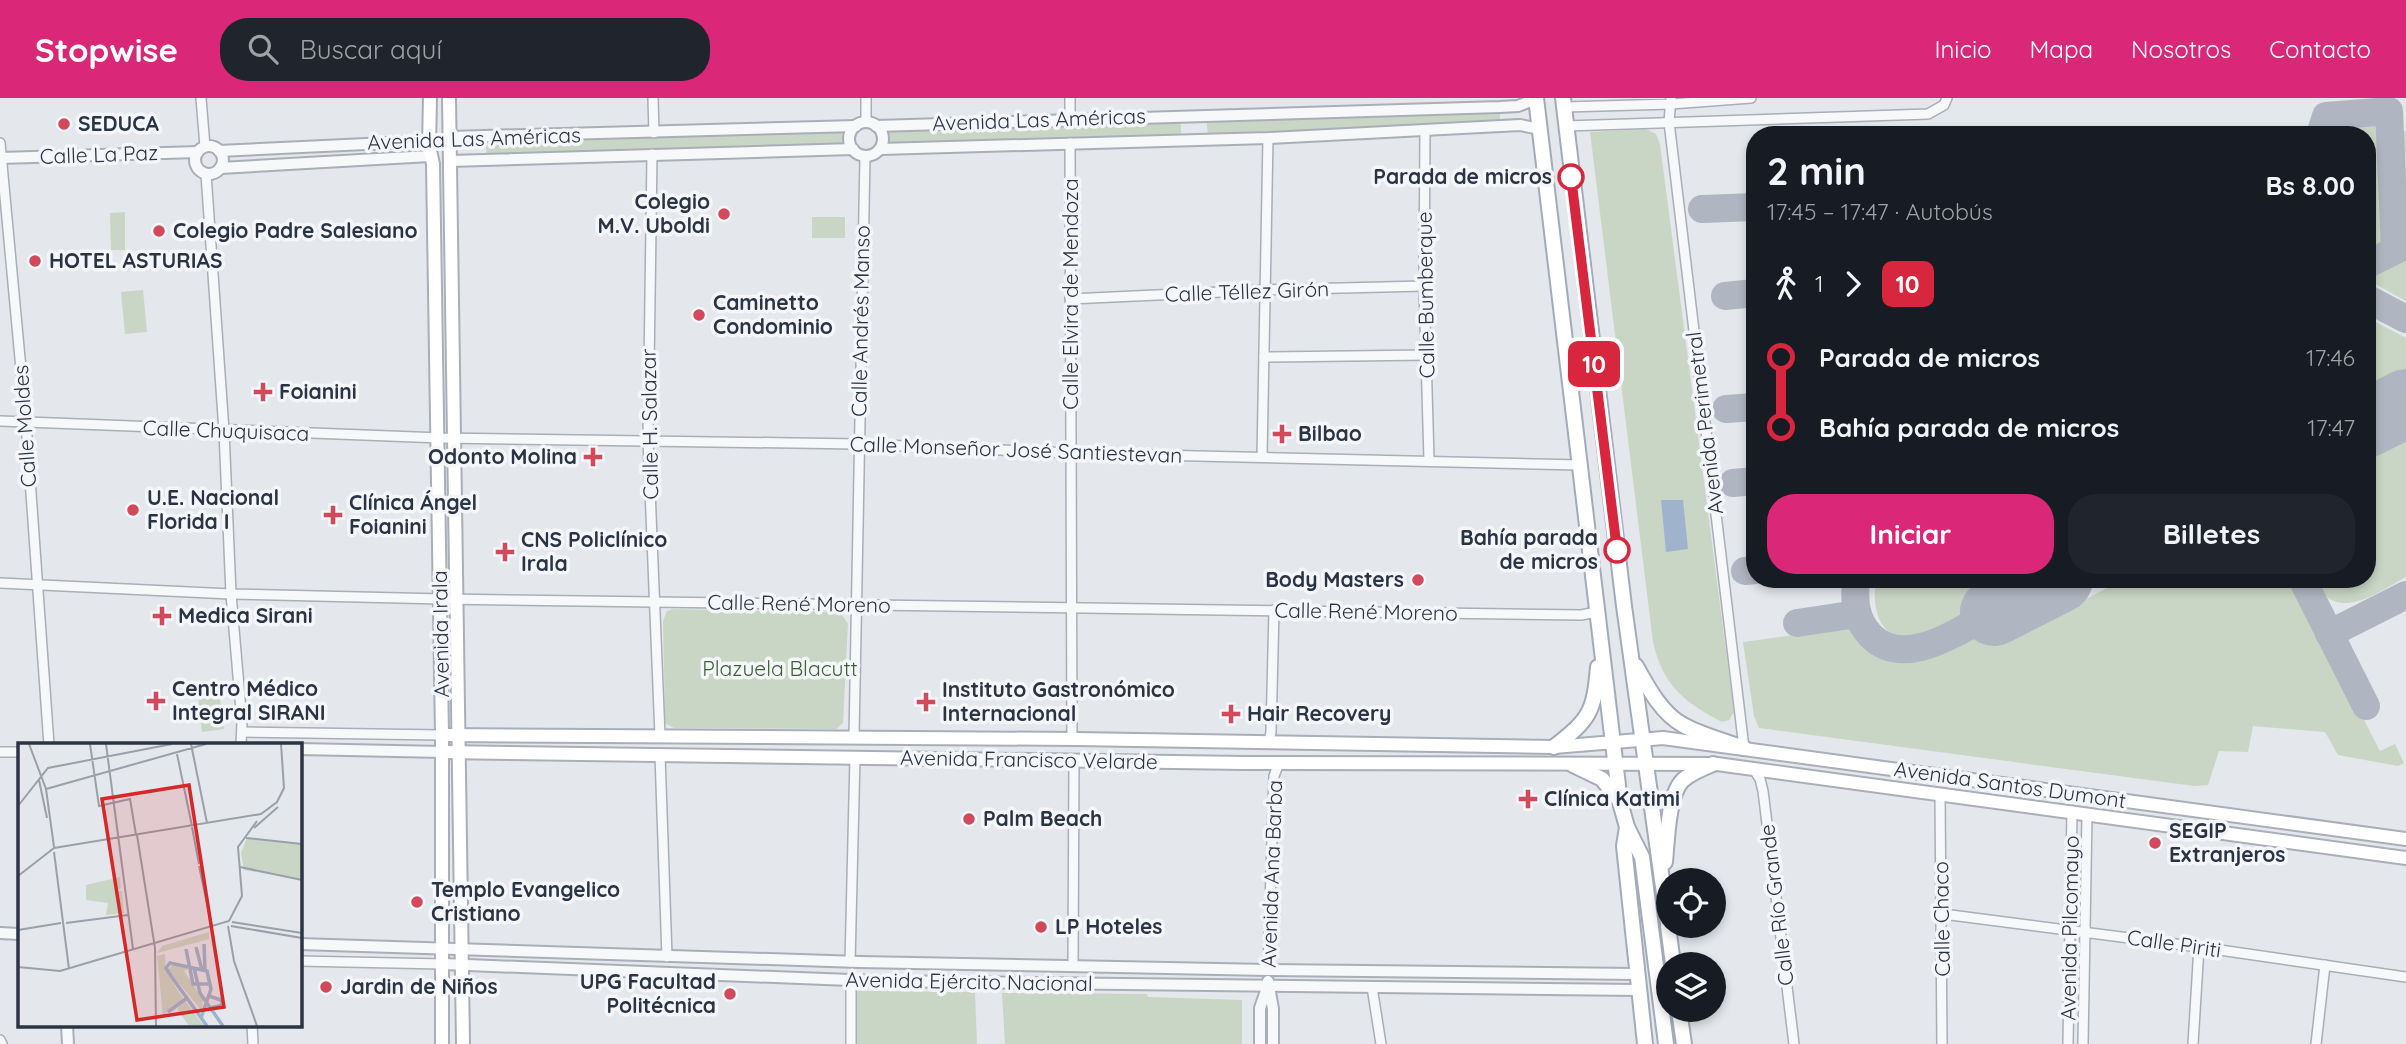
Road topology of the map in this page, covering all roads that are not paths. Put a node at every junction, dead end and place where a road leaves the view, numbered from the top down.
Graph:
1 (201, 98) edge
2 (430, 98) edge
3 (449, 98) edge
4 (653, 98) edge
5 (866, 98) edge
6 (1070, 98) edge
7 (1640, 98) edge
8 (1751, 98) edge
9 (1947, 98) edge
10 (1536, 99) edge
11 (1671, 101) edge
12 (1564, 102) edge
13 (1631, 105) junction
14 (1500, 107) junction
15 (1193, 116) junction
16 (1070, 118) junction
17 (1669, 122) junction
18 (866, 124) junction
19 (1499, 126) junction
20 (1566, 126) junction
21 (1540, 129) junction
22 (1425, 130) junction
23 (654, 133) junction
24 (485, 136) junction
25 (450, 137) junction
26 (1268, 138) junction
27 (1194, 140) junction
28 (430, 141) junction
29 (0, 143) edge
30 (1070, 143) junction
31 (202, 149) junction
32 (853, 149) junction
33 (880, 149) junction
34 (219, 151) junction
35 (652, 154) junction
36 (430, 156) junction
37 (865, 156) junction
38 (1, 158) edge
39 (450, 160) junction
40 (485, 160) junction
41 (220, 168) junction
42 (206, 174) junction
43 (1424, 286) junction
44 (1264, 290) junction
45 (1070, 299) junction
46 (1428, 355) junction
47 (1264, 357) junction
48 (0, 421) edge
49 (26, 423) junction
50 (224, 431) junction
51 (438, 438) junction
52 (453, 439) junction
53 (648, 440) junction
54 (858, 444) junction
55 (1072, 453) junction
56 (1262, 457) junction
57 (1429, 460) junction
58 (1580, 465) junction
59 (0, 583) edge
60 (36, 584) junction
61 (231, 594) junction
62 (440, 599) junction
63 (455, 599) junction
64 (655, 601) junction
65 (856, 606) junction
66 (1072, 607) junction
67 (1274, 610) junction
68 (1597, 612) junction
69 (1600, 637) junction
70 (1631, 657) junction
71 (242, 732) junction
72 (457, 734) junction
73 (443, 735) junction
74 (659, 736) junction
75 (854, 737) junction
76 (1073, 738) junction
77 (1643, 738) junction
78 (1613, 740) junction
79 (1269, 741) junction
80 (48, 743) edge
81 (242, 743) edge
82 (1311, 743) junction
83 (1554, 747) junction
84 (1744, 748) junction
85 (301, 749) edge
86 (0, 752) edge
87 (18, 752) edge
88 (443, 752) junction
89 (457, 752) junction
90 (660, 754) junction
91 (855, 757) junction
92 (1075, 761) junction
93 (1244, 763) junction
94 (1282, 763) junction
95 (1616, 764) junction
96 (1647, 764) junction
97 (1713, 764) junction
98 (1573, 765) junction
99 (1753, 768) junction
100 (1940, 794) junction
101 (1620, 802) junction
102 (2072, 811) junction
103 (2087, 814) junction
104 (1627, 827) junction
105 (2406, 839) edge
106 (2406, 858) edge
107 (1660, 868) edge
108 (1664, 868) edge
109 (1942, 914) junction
110 (2069, 930) junction
111 (2084, 932) junction
112 (0, 933) edge
113 (18, 934) edge
114 (301, 944) edge
115 (2199, 947) junction
116 (442, 949) junction
117 (463, 950) junction
118 (666, 957) junction
119 (301, 961) edge
120 (852, 962) junction
121 (443, 964) junction
122 (462, 965) junction
123 (2325, 965) junction
124 (1073, 966) junction
125 (1268, 970) junction
126 (657, 973) junction
127 (674, 974) junction
128 (1637, 974) junction
129 (2406, 977) edge
130 (852, 980) junction
131 (1073, 984) junction
132 (1268, 985) junction
133 (1372, 987) junction
134 (1638, 990) junction
135 (1681, 1022) edge
136 (67, 1026) edge
137 (253, 1026) edge
138 (68, 1044) edge
139 (253, 1044) edge
140 (442, 1044) edge
141 (463, 1044) edge
142 (851, 1044) edge
143 (1260, 1044) edge
144 (1273, 1044) edge
145 (1381, 1044) edge
146 (1645, 1044) edge
147 (1666, 1044) edge
148 (1684, 1044) edge
149 (1794, 1044) edge
150 (1942, 1044) edge
151 (2068, 1044) edge
152 (2083, 1044) edge
153 (2193, 1044) edge
154 (2316, 1044) edge

1 - 31 street
2 - 28 main road, Avenida Irala
3 - 25 main road, Avenida Irala
4 - 23 street
5 - 18 street
6 - 16 street
7 - 13 street
8 - 11 street
9 - 17 street
10 - 14 street, Avenida Las Américas
10 - 21 main road
11 - 13 street
11 - 17 street, Avenida Perimetral
12 - 13 street
12 - 20 main road
14 - 15 street, Avenida Las Américas
14 - 19 street
15 - 16 street, Avenida Las Américas
15 - 27 street
16 - 18 street, Avenida Las Américas
17 - 20 street
17 - 84 street, Avenida Perimetral
18 - 23 street, Avenida Las Américas
18 - 32 street
18 - 33 street
19 - 21 street, Avenida Las Américas
19 - 22 street, Avenida Las Américas
20 - 70 main road
21 - 58 main road
22 - 26 street, Avenida Las Américas
22 - 43 street, Calle Bumberque
23 - 24 street, Avenida Las Américas
24 - 25 street, Avenida Las Américas
24 - 40 street
25 - 28 main road, Avenida Las Américas
25 - 39 main road, Avenida Irala
26 - 27 street, Avenida Las Américas
26 - 44 street
27 - 30 street, Avenida Las Américas
28 - 34 street, Avenida Las Américas
28 - 36 main road, Avenida Irala
29 - 38 street, Calle Moldes
30 - 33 street, Avenida Las Américas
30 - 45 street, Calle Elvira de Mendoza
31 - 34 street
31 - 38 street, Calle La Paz
31 - 42 street
32 - 35 street, Avenida Las Américas
32 - 37 street
33 - 37 street
34 - 41 street
35 - 40 street, Avenida Las Américas
35 - 53 street, Calle H. Salazar
36 - 41 street, Avenida Las Américas
36 - 51 main road, Avenida Irala
37 - 54 street, Calle Andrés Manso
38 - 49 street, Calle Moldes
39 - 40 street, Avenida Las Américas
39 - 52 main road, Avenida Irala
41 - 42 street
42 - 50 street
43 - 44 street, Calle Téllez Girón
43 - 46 street, Calle Bumberque
44 - 45 street, Calle Téllez Girón
44 - 47 street
45 - 55 street, Calle Elvira de Mendoza
46 - 47 street
46 - 57 street, Calle Bumberque
47 - 56 street
48 - 49 street, Calle Chuquisaca
49 - 50 street, Calle Chuquisaca
49 - 60 street, Calle Moldes
50 - 51 street, Calle Chuquisaca
50 - 61 street
51 - 52 street, Calle Chuquisaca
51 - 62 main road, Avenida Irala
52 - 53 street, Calle Monseñor José Santiestevan
52 - 63 main road, Avenida Irala
53 - 54 street, Calle Monseñor José Santiestevan
53 - 64 street, Calle H. Salazar
54 - 55 street, Calle Monseñor José Santiestevan
54 - 65 street, Calle Andrés Manso
55 - 56 street, Calle Monseñor José Santiestevan
55 - 66 street, Calle Elvira de Mendoza
56 - 57 street, Calle Monseñor José Santiestevan
57 - 58 street, Calle Monseñor José Santiestevan
58 - 68 main road
59 - 60 street, Calle René Moreno
60 - 61 street, Calle René Moreno
60 - 80 street, Calle Moldes
61 - 62 street, Calle René Moreno
61 - 71 street
62 - 63 street, Calle René Moreno
62 - 73 main road, Avenida Irala
63 - 64 street, Calle René Moreno
63 - 72 main road, Avenida Irala
64 - 65 street, Calle René Moreno
64 - 74 street, Calle H. Salazar
65 - 66 street, Calle René Moreno
65 - 75 street, Calle Andrés Manso
66 - 67 street, Calle René Moreno
66 - 76 street, Calle Elvira de Mendoza
67 - 68 street, Calle René Moreno
67 - 79 street
68 - 69 main road
69 - 78 main road
69 - 83 main road
70 - 77 main road
70 - 84 main road
71 - 73 street
71 - 81 street
72 - 73 main road, Avenida Francisco Velarde
72 - 74 main road, Avenida Francisco Velarde
72 - 89 main road, Avenida Irala
73 - 88 main road, Avenida Irala
74 - 75 main road, Avenida Francisco Velarde
74 - 90 main road
75 - 76 main road, Avenida Francisco Velarde
75 - 91 main road
76 - 79 main road, Avenida Francisco Velarde
76 - 92 main road
77 - 78 main road, Avenida Santos Dumont
77 - 84 main road, Avenida Santos Dumont
77 - 96 main road
78 - 83 main road, Avenida Francisco Velarde
78 - 95 main road
79 - 82 main road, Avenida Francisco Velarde
79 - 93 main road
82 - 83 main road, Avenida Francisco Velarde
82 - 94 main road
84 - 105 main road, Avenida Santos Dumont
85 - 88 street
86 - 87 street
88 - 89 main road, Avenida Francisco Velarde
88 - 116 main road, Avenida Irala
89 - 90 main road, Avenida Francisco Velarde
89 - 117 main road, Avenida Irala
90 - 91 main road, Avenida Francisco Velarde
90 - 118 street
91 - 92 main road, Avenida Francisco Velarde
91 - 120 street
92 - 93 main road, Avenida Francisco Velarde
92 - 124 street
93 - 94 main road, Avenida Francisco Velarde
94 - 98 main road, Avenida Francisco Velarde
94 - 125 street, Avenida Ana Barba
95 - 96 main road, Avenida Santos Dumont
95 - 98 main road, Avenida Francisco Velarde
95 - 101 main road
96 - 97 main road, Avenida Santos Dumont
96 - 107 main road
97 - 99 main road, Avenida Santos Dumont
97 - 108 main road
98 - 101 main road
99 - 100 main road, Avenida Santos Dumont
99 - 149 street, Calle Río Grande
100 - 102 main road, Avenida Santos Dumont
100 - 109 street, Calle Chaco
101 - 104 main road
102 - 103 main road, Avenida Santos Dumont
102 - 110 street, Avenida Pilcomayo
103 - 106 main road, Avenida Santos Dumont
103 - 111 street, Avenida Pilcomayo
104 - 128 main road
104 - 147 main road
109 - 110 street, Calle Piriti
109 - 150 street, Calle Chaco
110 - 111 street, Calle Piriti
110 - 151 street, Avenida Pilcomayo
111 - 115 street, Calle Piriti
111 - 152 street, Avenida Pilcomayo
112 - 113 street
114 - 116 street, Avenida Ejército Nacional
115 - 123 street, Calle Piriti
115 - 153 street
116 - 117 street, Avenida Ejército Nacional
116 - 121 main road, Avenida Irala
117 - 118 street, Avenida Ejército Nacional
117 - 122 main road, Avenida Irala
118 - 120 street, Avenida Ejército Nacional
118 - 126 street
118 - 127 street
119 - 121 street, Avenida Ejército Nacional
120 - 124 street, Avenida Ejército Nacional
120 - 130 street
120 - 130 street
121 - 122 street, Avenida Ejército Nacional
121 - 140 main road, Avenida Irala
122 - 126 street, Avenida Ejército Nacional
122 - 141 main road, Avenida Irala
123 - 129 street, Calle Piriti
123 - 154 street
124 - 125 street, Avenida Ejército Nacional
124 - 131 street
125 - 128 street, Avenida Ejército Nacional
125 - 132 street, Avenida Ana Barba
126 - 127 street, Avenida Ejército Nacional
127 - 130 street, Avenida Ejército Nacional
128 - 134 main road
130 - 131 street, Avenida Ejército Nacional
130 - 142 street
131 - 132 street, Avenida Ejército Nacional
132 - 133 street, Avenida Ejército Nacional
132 - 143 street, Avenida Ana Barba
132 - 144 street, Avenida Ana Barba
133 - 134 street, Avenida Ejército Nacional
133 - 145 street
134 - 146 main road
135 - 148 main road
136 - 138 street
137 - 139 street

